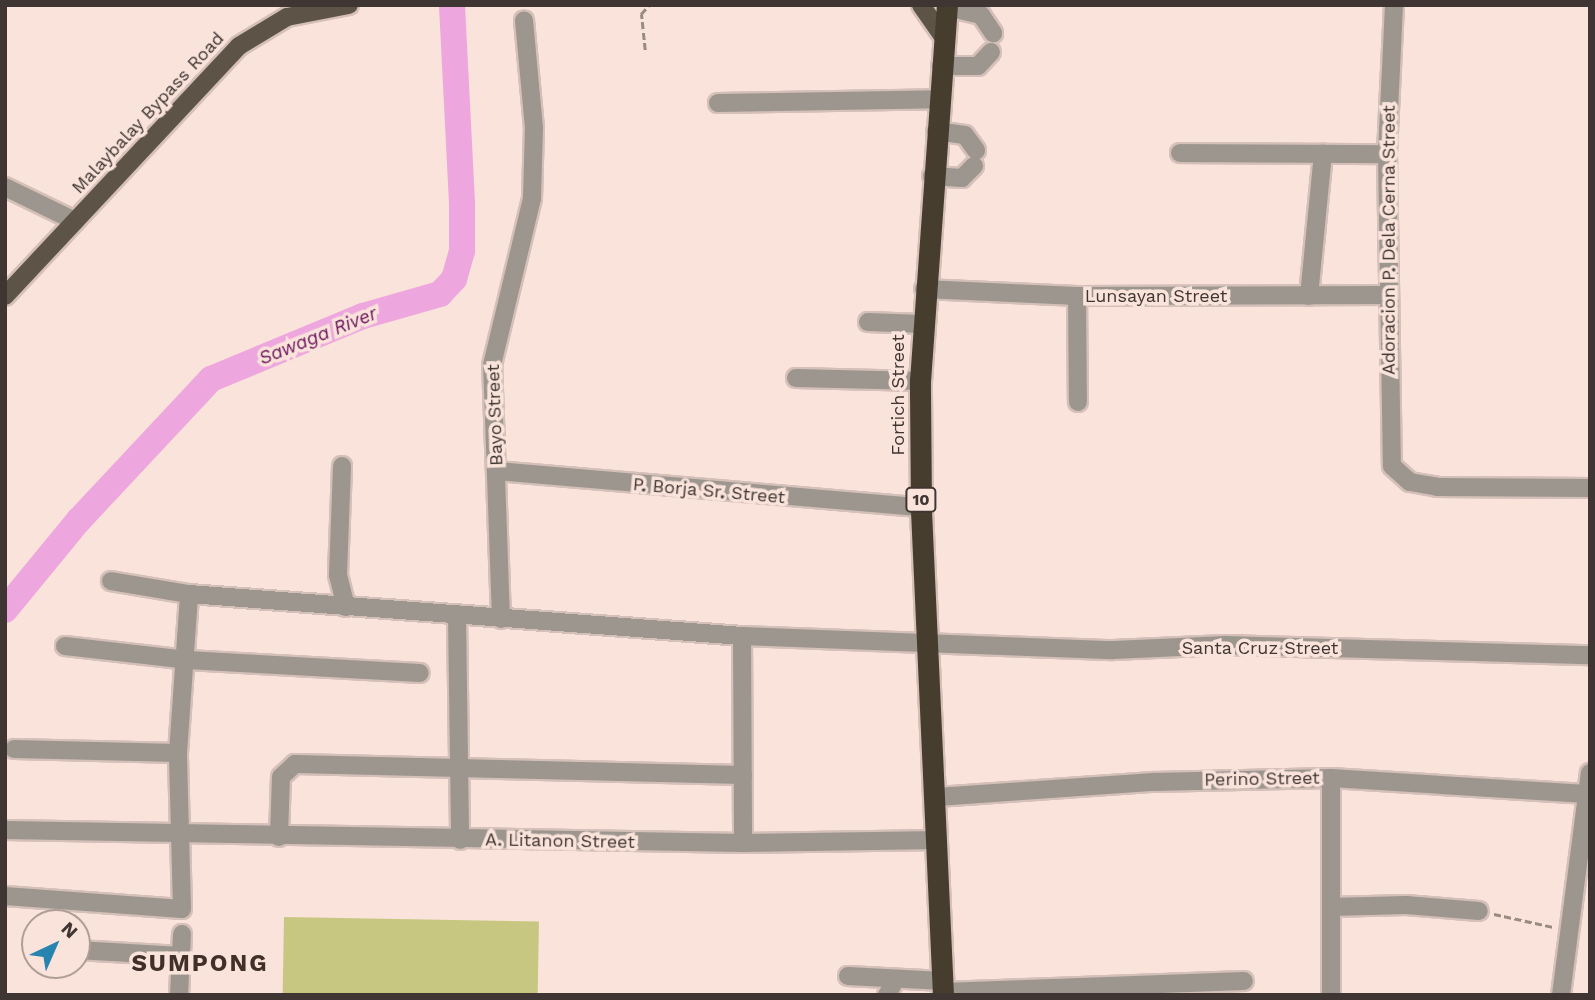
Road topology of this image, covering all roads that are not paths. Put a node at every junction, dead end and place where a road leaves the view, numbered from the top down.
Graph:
1 (349, 5) edge
2 (921, 5) edge
3 (1394, 5) edge
4 (947, 6) edge
5 (524, 20) dead end
6 (993, 33) dead end
7 (944, 38) junction
8 (991, 52) dead end
9 (941, 66) junction
10 (938, 99) junction
11 (718, 103) dead end
12 (936, 131) junction
13 (1180, 153) dead end
14 (1323, 154) junction
15 (1387, 154) junction
16 (932, 176) junction
17 (5, 187) edge
18 (75, 221) junction
19 (924, 289) junction
20 (1388, 295) junction
21 (5, 296) edge
22 (1077, 296) junction
23 (1309, 296) junction
24 (868, 322) dead end
25 (922, 324) junction
26 (796, 377) dead end
27 (920, 381) junction
28 (1078, 402) dead end
29 (342, 466) dead end
30 (497, 471) junction
31 (1590, 488) edge
32 (921, 507) junction
33 (111, 581) dead end
34 (189, 594) junction
35 (346, 607) junction
36 (457, 616) junction
37 (501, 619) junction
38 (742, 636) junction
39 (931, 645) junction
40 (65, 646) dead end
41 (1590, 655) edge
42 (187, 660) junction
43 (420, 673) dead end
44 (14, 749) dead end
45 (178, 753) junction
46 (457, 767) junction
47 (1590, 773) edge
48 (743, 775) junction
49 (1331, 778) junction
50 (937, 797) junction
51 (1587, 802) edge
52 (5, 830) edge
53 (181, 831) junction
54 (279, 837) junction
55 (460, 839) junction
56 (938, 840) junction
57 (743, 843) junction
58 (5, 897) edge
59 (1331, 907) junction
60 (1479, 911) road end
61 (182, 934) dead end
62 (91, 951) edge
63 (181, 956) junction
64 (848, 976) dead end
65 (896, 979) junction
66 (1244, 981) dead end
67 (943, 989) edge
68 (178, 995) edge
69 (887, 995) edge
70 (1331, 995) edge
71 (1561, 995) edge

1 - 18 main road, Malaybalay Bypass Road
2 - 7 main road
3 - 15 street, Adoracion P. Dela Cerna Street
4 - 6 street
4 - 7 highway, Fortich Street / 10
5 - 30 street, Bayo Street
7 - 9 highway, Fortich Street / 10
8 - 9 street
9 - 10 highway, Fortich Street / 10
10 - 11 street
10 - 12 highway, Fortich Street / 10
12 - 16 highway, Fortich Street / 10
12 - 16 street
13 - 14 street
14 - 15 street
14 - 23 street
15 - 20 street, Adoracion P. Dela Cerna Street
16 - 19 highway, Fortich Street / 10
17 - 18 street
18 - 21 main road, Malaybalay Bypass Road
19 - 22 street, Lunsayan Street
19 - 25 highway, Fortich Street / 10
20 - 23 street, Lunsayan Street
20 - 31 street, Adoracion P. Dela Cerna Street
22 - 23 street, Lunsayan Street
22 - 28 street
24 - 25 street
25 - 27 highway, Fortich Street / 10
26 - 27 street
27 - 32 highway, Fortich Street / 10
29 - 35 street
30 - 32 street, P. Borja Sr. Street
30 - 37 street, Bayo Street
32 - 39 highway, Fortich Street / 10
33 - 34 street, Santa Cruz Street
34 - 35 street, Santa Cruz Street
34 - 42 street
35 - 36 street, Santa Cruz Street
36 - 37 street, Santa Cruz Street
36 - 46 street
37 - 38 street, Santa Cruz Street
38 - 39 street, Santa Cruz Street
38 - 48 street
39 - 41 street, Santa Cruz Street
39 - 50 highway, Fortich Street / 10
40 - 42 street
42 - 43 street
42 - 45 street
44 - 45 street
45 - 53 street
46 - 48 street
46 - 54 street
46 - 55 street
47 - 51 street
48 - 57 street
49 - 50 street, Perino Street
49 - 51 street, Perino Street
49 - 59 street
50 - 56 highway, Fortich Street / 10
51 - 71 street
52 - 53 street, A. Litanon Street
53 - 54 street, A. Litanon Street
53 - 58 street
54 - 55 street, A. Litanon Street
55 - 57 street, A. Litanon Street
56 - 57 street, A. Litanon Street
56 - 67 highway, Fortich Street / 10
59 - 60 street
59 - 70 street
61 - 63 street
62 - 63 street
63 - 68 street
64 - 65 street
65 - 67 street
65 - 69 street
66 - 67 street

